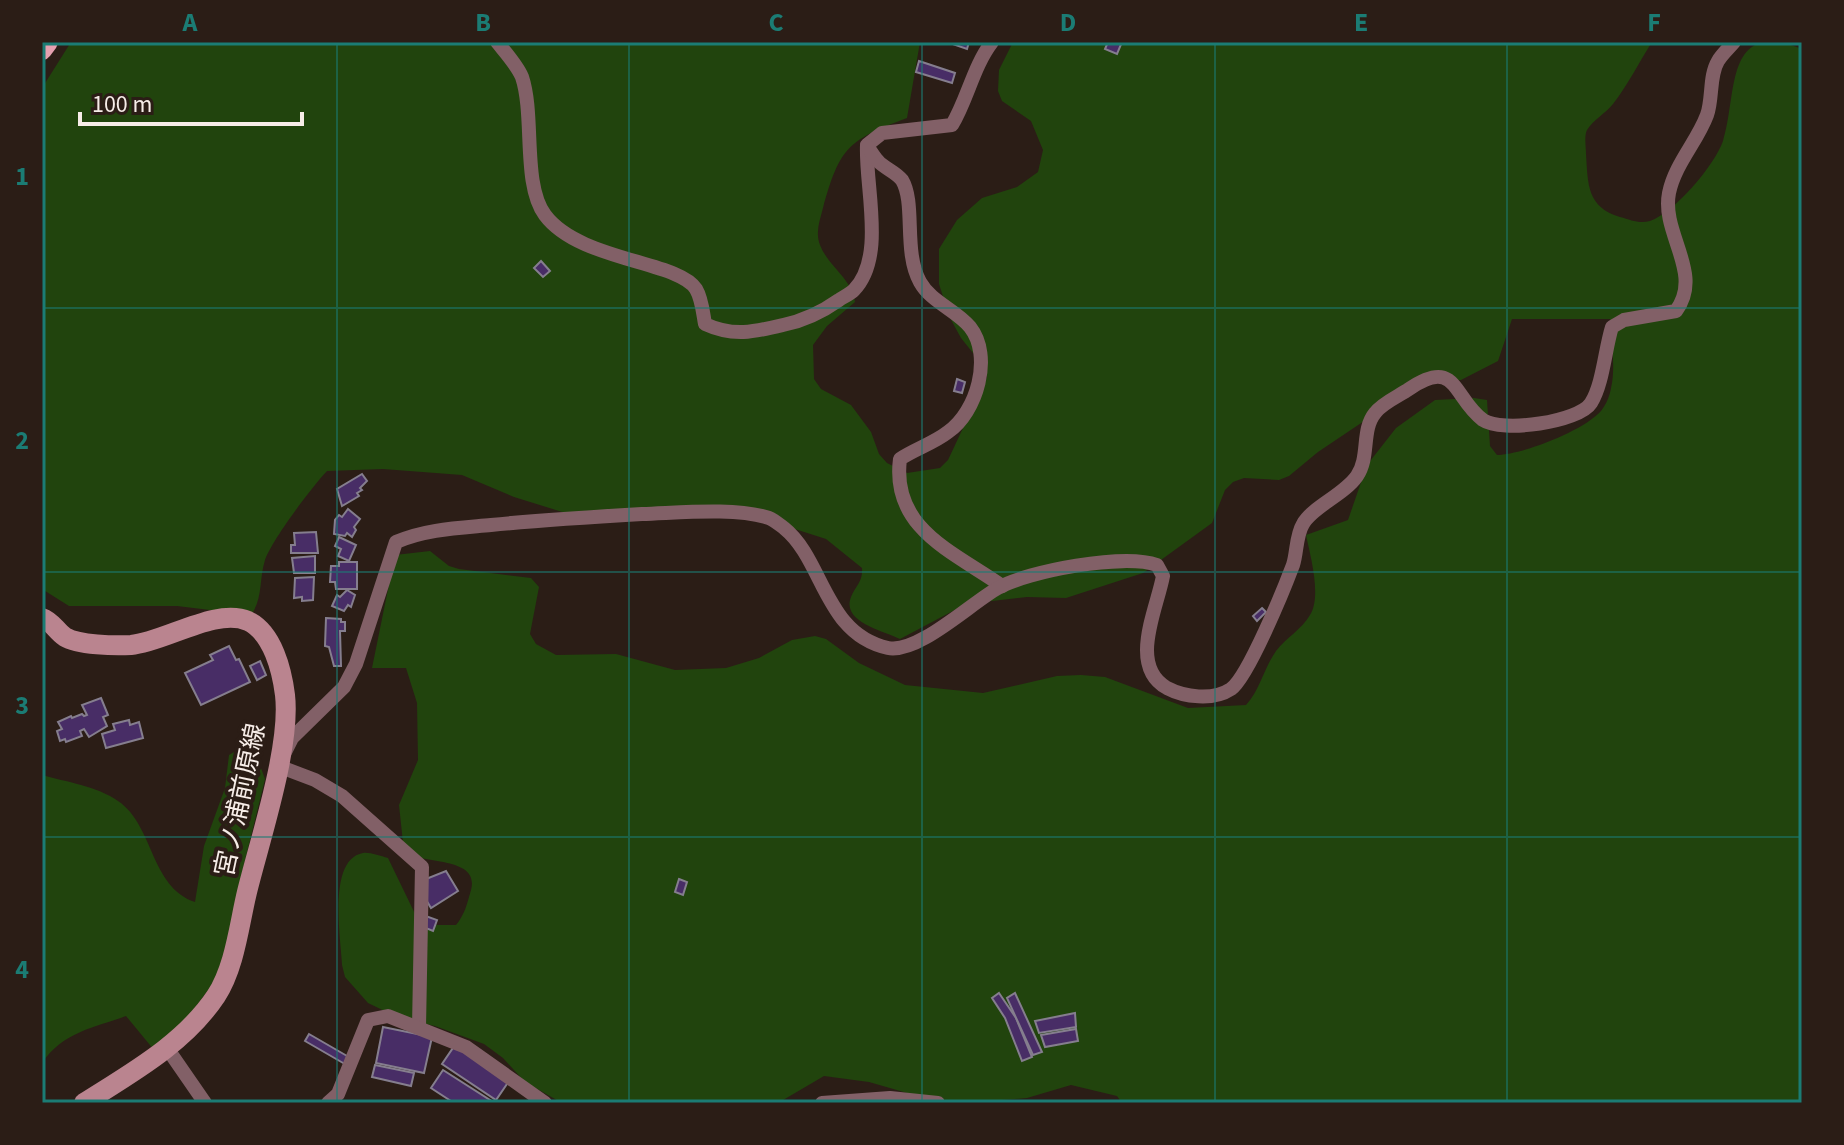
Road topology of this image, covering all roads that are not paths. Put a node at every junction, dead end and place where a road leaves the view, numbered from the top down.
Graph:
1 (48, 42) edge
2 (497, 42) edge
3 (992, 42) edge
4 (1734, 42) edge
5 (42, 50) edge
6 (867, 145) junction
7 (1002, 586) junction
8 (42, 618) edge
9 (278, 766) junction
10 (419, 1027) junction
11 (167, 1048) junction
12 (84, 1103) edge
13 (205, 1103) edge
14 (328, 1103) edge
15 (545, 1103) edge
16 (822, 1103) edge
17 (938, 1103) edge

1 - 5 main road
2 - 6 street
3 - 6 street
4 - 7 street
6 - 7 street
7 - 9 street
8 - 9 main road, 宮ノ浦前原線
9 - 10 street
9 - 11 main road, 宮ノ浦前原線
10 - 14 street
10 - 15 street
11 - 12 main road, 宮ノ浦前原線
11 - 13 street
16 - 17 street

